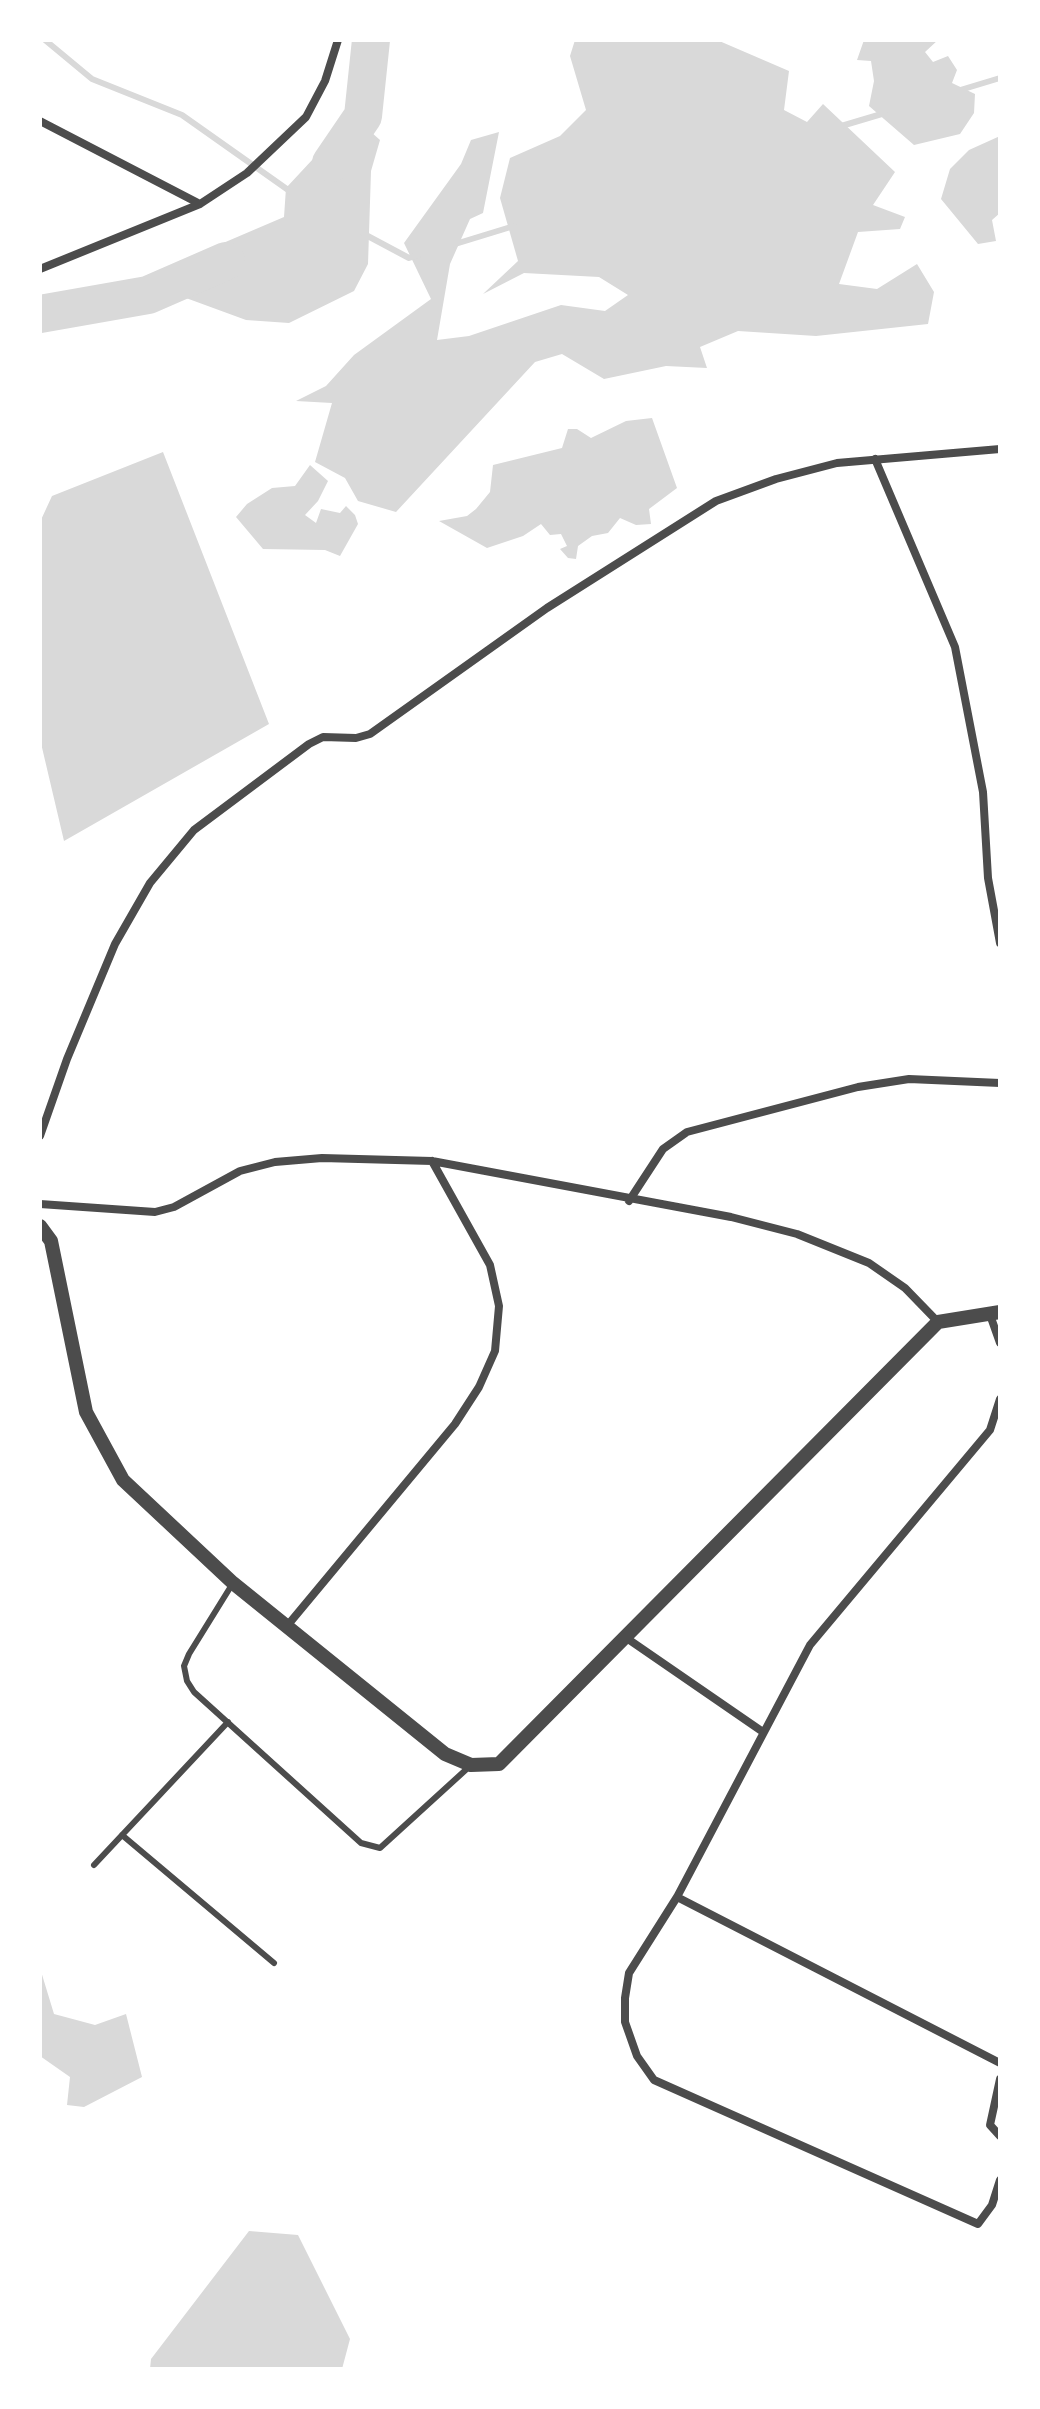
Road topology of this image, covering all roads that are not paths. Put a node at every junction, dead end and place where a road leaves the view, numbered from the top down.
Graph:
1 (338, 40) edge
2 (40, 121) edge
3 (200, 204) junction
4 (40, 269) edge
5 (1000, 449) edge
6 (875, 459) junction
7 (1000, 943) edge
8 (1000, 1083) edge
9 (40, 1136) edge
10 (432, 1161) junction
11 (629, 1201) junction
12 (40, 1204) edge
13 (40, 1226) edge
14 (45, 1246) edge
15 (995, 1312) edge
16 (938, 1322) junction
17 (1000, 1343) edge
18 (1000, 1399) edge
19 (233, 1583) junction
20 (287, 1626) junction
21 (625, 1637) junction
22 (228, 1722) junction
23 (763, 1732) junction
24 (471, 1765) junction
25 (122, 1835) junction
26 (94, 1865) dead end
27 (677, 1897) junction
28 (274, 1963) dead end
29 (1000, 2063) edge
30 (1000, 2079) edge
31 (1000, 2136) edge
32 (1000, 2180) edge

1 - 3 street
2 - 3 street
3 - 4 street
5 - 6 street
6 - 7 street
6 - 9 street
8 - 11 street
10 - 11 street
10 - 12 street
10 - 20 street
11 - 16 street
13 - 14 street
14 - 19 street
15 - 16 street
15 - 17 street
16 - 21 street
18 - 23 street
19 - 20 street
19 - 22 lane
20 - 24 street
21 - 23 street
21 - 24 street
22 - 24 lane
22 - 25 lane
23 - 27 street
25 - 26 lane
25 - 28 lane
27 - 29 street
27 - 32 street
30 - 31 street

